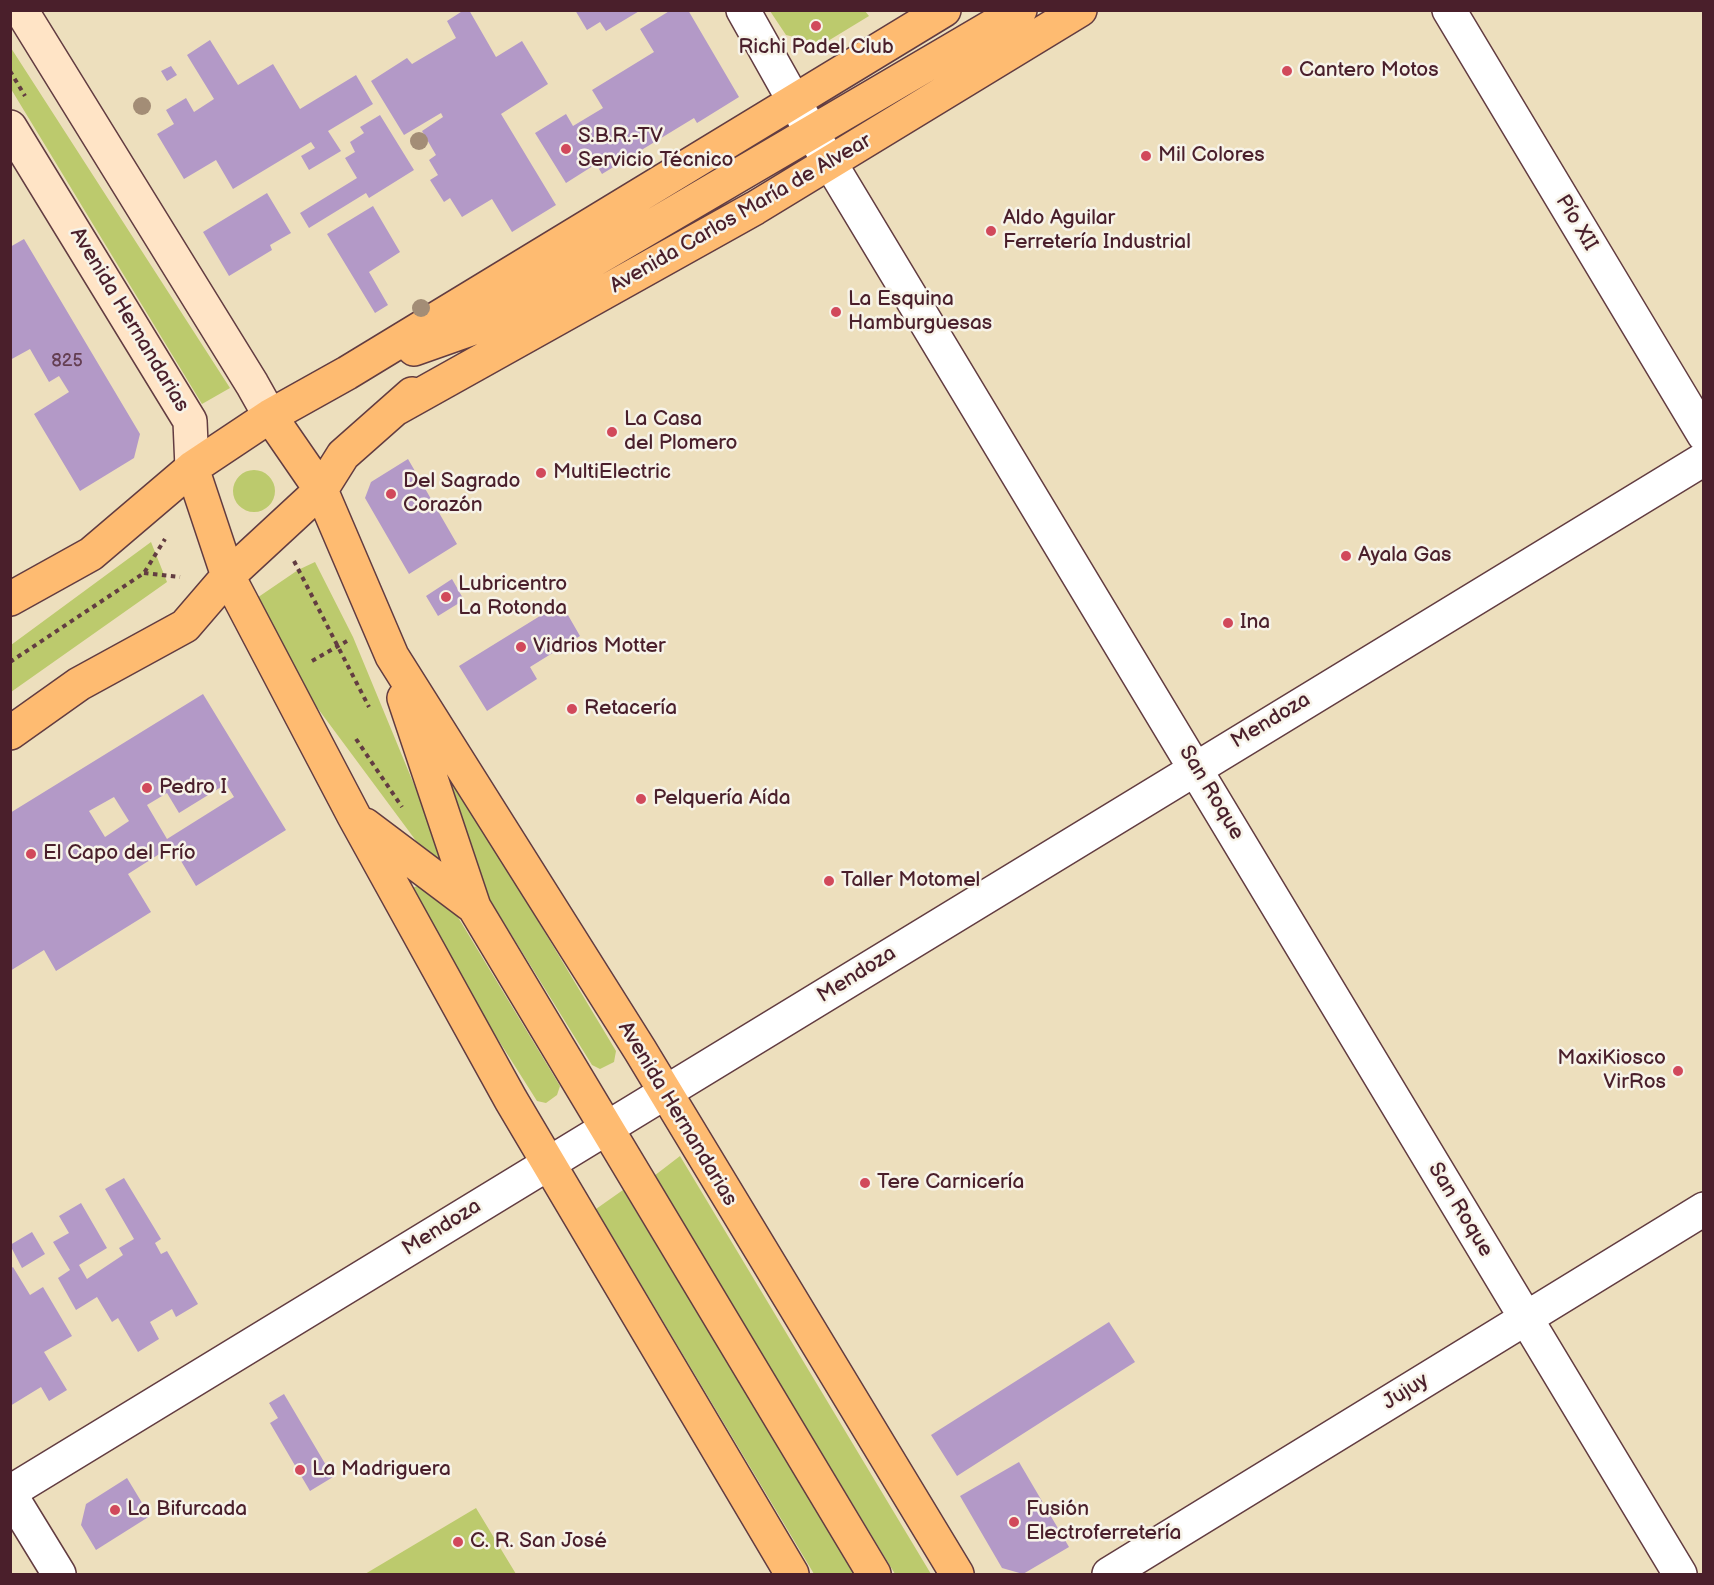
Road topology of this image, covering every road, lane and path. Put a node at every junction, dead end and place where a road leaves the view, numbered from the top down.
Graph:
1 (21, 10) edge
2 (743, 10) edge
3 (944, 10) edge
4 (1020, 10) edge
5 (1080, 10) edge
6 (1449, 10) edge
7 (794, 101) junction
8 (10, 127) edge
9 (812, 133) junction
10 (831, 164) junction
11 (485, 324) junction
12 (347, 373) junction
13 (397, 408) junction
14 (270, 416) junction
15 (1704, 435) edge
16 (1704, 459) edge
17 (192, 468) junction
18 (321, 490) junction
19 (169, 532) dead end
20 (91, 554) junction
21 (144, 573) junction
22 (228, 576) junction
23 (180, 577) dead end
24 (10, 599) edge
25 (10, 612) edge
26 (353, 638) dead end
27 (392, 656) junction
28 (10, 662) edge
29 (310, 662) dead end
30 (79, 684) junction
31 (10, 719) edge
32 (10, 732) edge
33 (1196, 767) junction
34 (354, 816) junction
35 (474, 907) junction
36 (665, 1093) junction
37 (607, 1129) junction
38 (548, 1163) junction
39 (1704, 1209) edge
40 (1525, 1318) junction
41 (10, 1493) edge
42 (59, 1575) edge
43 (792, 1575) edge
44 (874, 1575) edge
45 (957, 1575) edge
46 (1108, 1575) edge
47 (1680, 1575) edge

1 - 14 main road, Avenida Hernandarias
2 - 7 street, San Roque
3 - 7 main road, Avenida Carlos María de Alvear
4 - 9 main road, Avenida Carlos María de Alvear
5 - 10 main road, Avenida Carlos María de Alvear
6 - 15 street, Pío XII
7 - 9 street, San Roque
7 - 12 main road, Avenida Carlos María de Alvear
8 - 17 main road, Avenida Hernandarias
9 - 10 street, San Roque
9 - 11 main road, Avenida Carlos María de Alvear
10 - 13 main road, Avenida Carlos María de Alvear
10 - 33 street, San Roque
11 - 12 main road, Avenida Carlos María de Alvear
11 - 13 main road, Avenida Carlos María de Alvear
12 - 14 main road, Avenida Carlos María de Alvear
13 - 18 main road, Avenida Carlos María de Alvear
14 - 17 main road, Avenida Carlos María de Alvear
14 - 18 main road, Avenida Hernandarias
16 - 33 street, Mendoza
17 - 20 main road, Avenida Carlos María de Alvear
17 - 22 main road, Avenida Hernandarias
18 - 22 main road, Avenida Carlos María de Alvear
18 - 27 main road, Avenida Hernandarias
19 - 21 path
20 - 24 main road, Avenida Carlos María de Alvear
20 - 25 main road, Avenida Carlos María de Alvear
21 - 23 path
21 - 28 path
22 - 30 main road, Avenida Carlos María de Alvear
22 - 34 main road, Avenida Hernandarias
26 - 29 path
27 - 35 main road, Avenida Hernandarias
27 - 36 main road, Avenida Hernandarias
30 - 31 main road, Avenida Carlos María de Alvear
30 - 32 main road, Avenida Carlos María de Alvear
33 - 36 street, Mendoza
33 - 40 street, San Roque
34 - 35 main road, Avenida Hernandarias
34 - 38 main road, Avenida Hernandarias
35 - 37 main road, Avenida Hernandarias
36 - 37 street, Mendoza
36 - 45 main road, Avenida Hernandarias
37 - 38 street, Mendoza
37 - 44 main road, Avenida Hernandarias
38 - 41 street, Mendoza
38 - 43 main road, Avenida Hernandarias
39 - 40 street, Jujuy
40 - 46 street, Jujuy
40 - 47 street, San Roque
41 - 42 street

